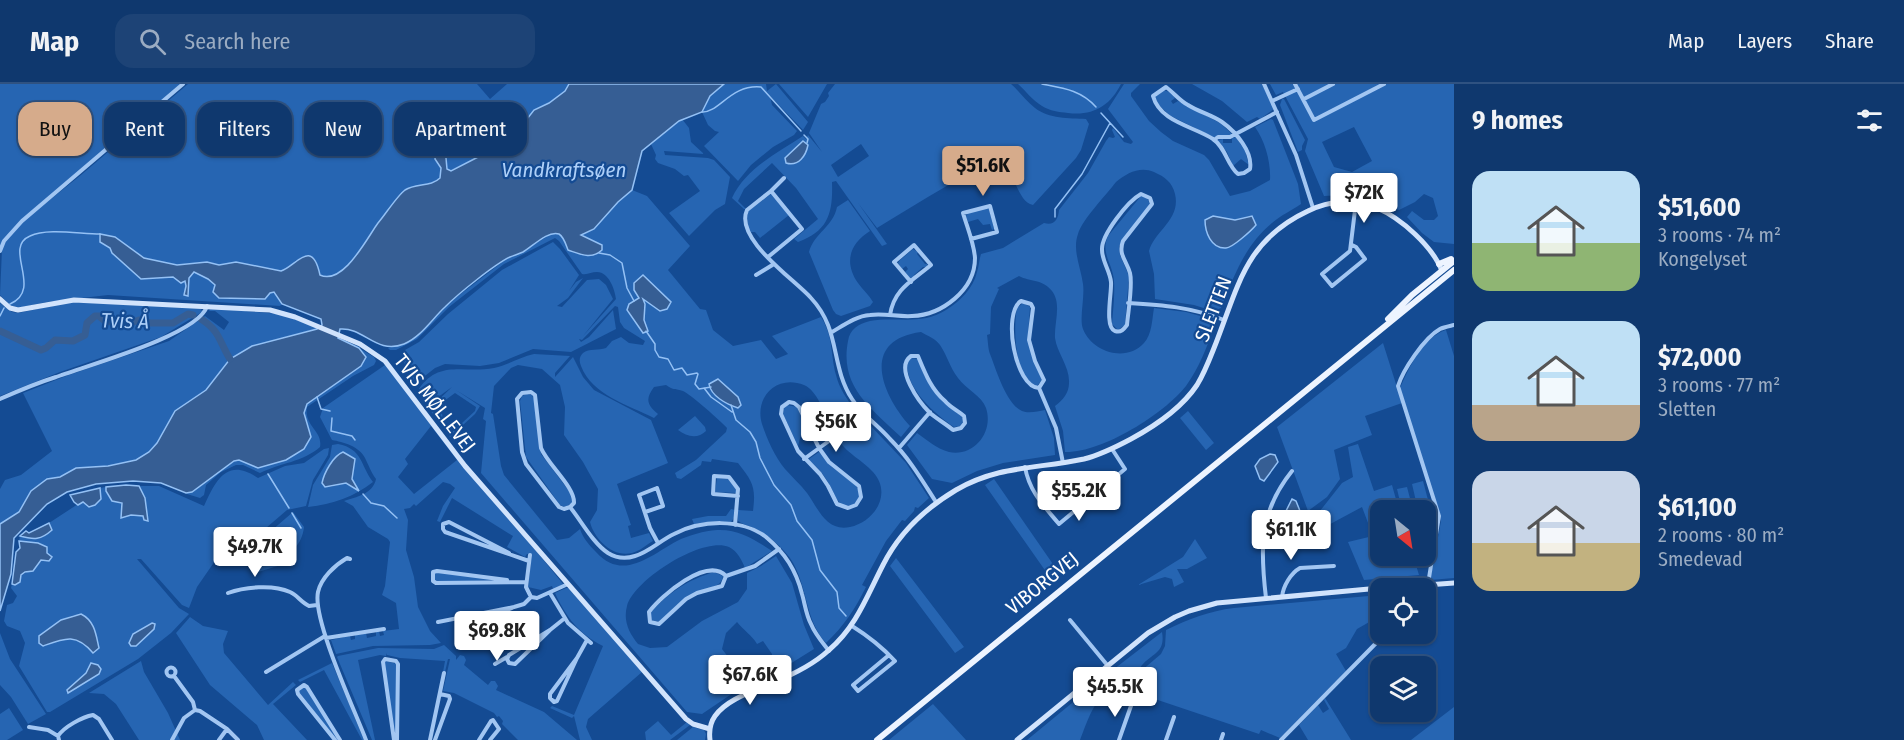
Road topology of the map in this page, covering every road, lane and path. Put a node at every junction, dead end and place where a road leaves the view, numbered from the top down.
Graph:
1 (183, 84) edge
2 (1264, 84) edge
3 (1333, 84) edge
4 (1384, 84) edge
5 (1297, 86) edge
6 (1304, 99) junction
7 (1272, 101) junction
8 (1277, 112) junction
9 (1235, 134) junction
10 (1214, 140) junction
11 (784, 178) dead end
12 (771, 191) junction
13 (1356, 202) junction
14 (1314, 208) junction
15 (971, 239) junction
16 (1352, 245) junction
17 (0, 251) edge
18 (768, 257) junction
19 (1454, 259) edge
20 (774, 264) junction
21 (1454, 268) edge
22 (1442, 269) junction
23 (756, 275) dead end
24 (910, 282) junction
25 (0, 299) edge
26 (1416, 301) junction
27 (1128, 303) junction
28 (207, 306) junction
29 (890, 315) junction
30 (1225, 320) junction
31 (1454, 325) edge
32 (832, 332) junction
33 (1369, 338) junction
34 (1039, 388) junction
35 (0, 399) edge
36 (930, 412) junction
37 (865, 415) junction
38 (819, 448) junction
39 (899, 448) junction
40 (1112, 449) junction
41 (804, 459) junction
42 (1063, 463) junction
43 (1025, 467) junction
44 (1292, 471) dead end
45 (738, 496) junction
46 (936, 502) junction
47 (570, 507) junction
48 (645, 512) junction
49 (735, 525) junction
50 (658, 543) junction
51 (779, 549) junction
52 (509, 553) junction
53 (350, 559) dead end
54 (1334, 566) dead end
55 (726, 576) junction
56 (1429, 578) edge
57 (507, 580) junction
58 (525, 582) junction
59 (1454, 583) edge
60 (568, 584) junction
61 (1436, 584) edge
62 (1370, 589) edge
63 (228, 593) dead end
64 (550, 593) junction
65 (531, 597) junction
66 (1282, 597) junction
67 (1266, 598) junction
68 (317, 605) junction
69 (514, 607) junction
70 (466, 617) junction
71 (565, 618) junction
72 (1070, 620) dead end
73 (438, 622) dead end
74 (852, 626) junction
75 (384, 629) dead end
76 (550, 630) junction
77 (326, 637) junction
78 (1375, 644) edge
79 (829, 651) junction
80 (889, 655) junction
81 (507, 657) junction
82 (577, 658) junction
83 (495, 664) dead end
84 (1108, 666) junction
85 (266, 672) dead end
86 (444, 673) dead end
87 (174, 676) dead end
88 (440, 694) junction
89 (1132, 702) dead end
90 (195, 710) junction
91 (1174, 717) dead end
92 (1172, 725) junction
93 (29, 727) dead end
94 (1178, 727) dead end
95 (227, 729) junction
96 (710, 729) junction
97 (1223, 734) dead end
98 (59, 738) edge
99 (112, 740) edge
100 (172, 740) edge
101 (219, 740) edge
102 (238, 740) edge
103 (335, 740) edge
104 (340, 740) edge
105 (366, 740) edge
106 (395, 740) edge
107 (429, 740) edge
108 (435, 740) edge
109 (479, 740) edge
110 (490, 740) edge
111 (710, 740) edge
112 (877, 740) edge
113 (1017, 740) edge
114 (1119, 740) edge
115 (1166, 740) edge
116 (1221, 740) edge
117 (1281, 740) edge

1 - 17 street
2 - 7 street
3 - 6 street
4 - 6 street
5 - 6 street
5 - 7 street
7 - 8 street
8 - 9 street
8 - 14 street
9 - 10 street
9 - 10 street
9 - 10 street
11 - 12 street
12 - 18 street
12 - 18 street
13 - 14 street, SLETTEN
13 - 16 street
13 - 22 street, SLETTEN
14 - 30 street, SLETTEN
15 - 15 street
15 - 29 street
16 - 16 street
18 - 20 street
19 - 22 main road
20 - 23 street
20 - 32 street
21 - 22 main road
21 - 26 main road, VIBORGVEJ
22 - 26 main road
22 - 33 main road, VIBORGVEJ
24 - 24 street
24 - 29 street
25 - 28 street, TVIS MØLLEVEJ
26 - 33 main road, VIBORGVEJ
27 - 27 street
27 - 30 street
28 - 35 street
28 - 60 street, TVIS MØLLEVEJ
29 - 32 street
30 - 40 street, SLETTEN
31 - 56 street
32 - 37 street
33 - 112 main road, VIBORGVEJ
34 - 34 street
34 - 42 street
36 - 36 street
36 - 39 street
37 - 38 street
37 - 39 street
38 - 41 street
38 - 41 street
38 - 41 street
39 - 46 street
40 - 42 street, SLETTEN
40 - 43 street
42 - 43 street, SLETTEN
43 - 46 street, SLETTEN
44 - 67 street
45 - 45 street
45 - 49 street
46 - 74 street, SLETTEN
47 - 47 street
47 - 50 street
48 - 48 street
48 - 50 street
49 - 50 street
49 - 51 street
51 - 55 street
51 - 79 street
52 - 52 street
52 - 58 street
53 - 68 street
54 - 66 street
55 - 55 street
57 - 57 street
57 - 58 street
58 - 65 street
59 - 61 street
60 - 64 street
60 - 96 street, TVIS MØLLEVEJ
62 - 66 street
63 - 68 street
64 - 65 street
64 - 71 street
65 - 69 street
66 - 67 street
67 - 84 street
68 - 77 street
69 - 70 street
69 - 70 street
70 - 73 street
71 - 76 street
71 - 82 street
72 - 84 street
74 - 79 street, SLETTEN
74 - 80 street
75 - 77 street
76 - 81 street
76 - 81 street
77 - 85 street
77 - 105 street
78 - 117 street
79 - 96 street, SLETTEN
80 - 80 street
81 - 83 street
82 - 82 street
84 - 113 street
86 - 88 street
87 - 90 street
88 - 107 street
88 - 108 street
89 - 114 street
90 - 95 street
90 - 100 street
91 - 92 street
92 - 94 street
92 - 115 street
93 - 98 street
95 - 101 street
95 - 102 street
96 - 111 street
97 - 116 street
98 - 99 street
103 - 104 street
106 - 106 street
109 - 110 street

